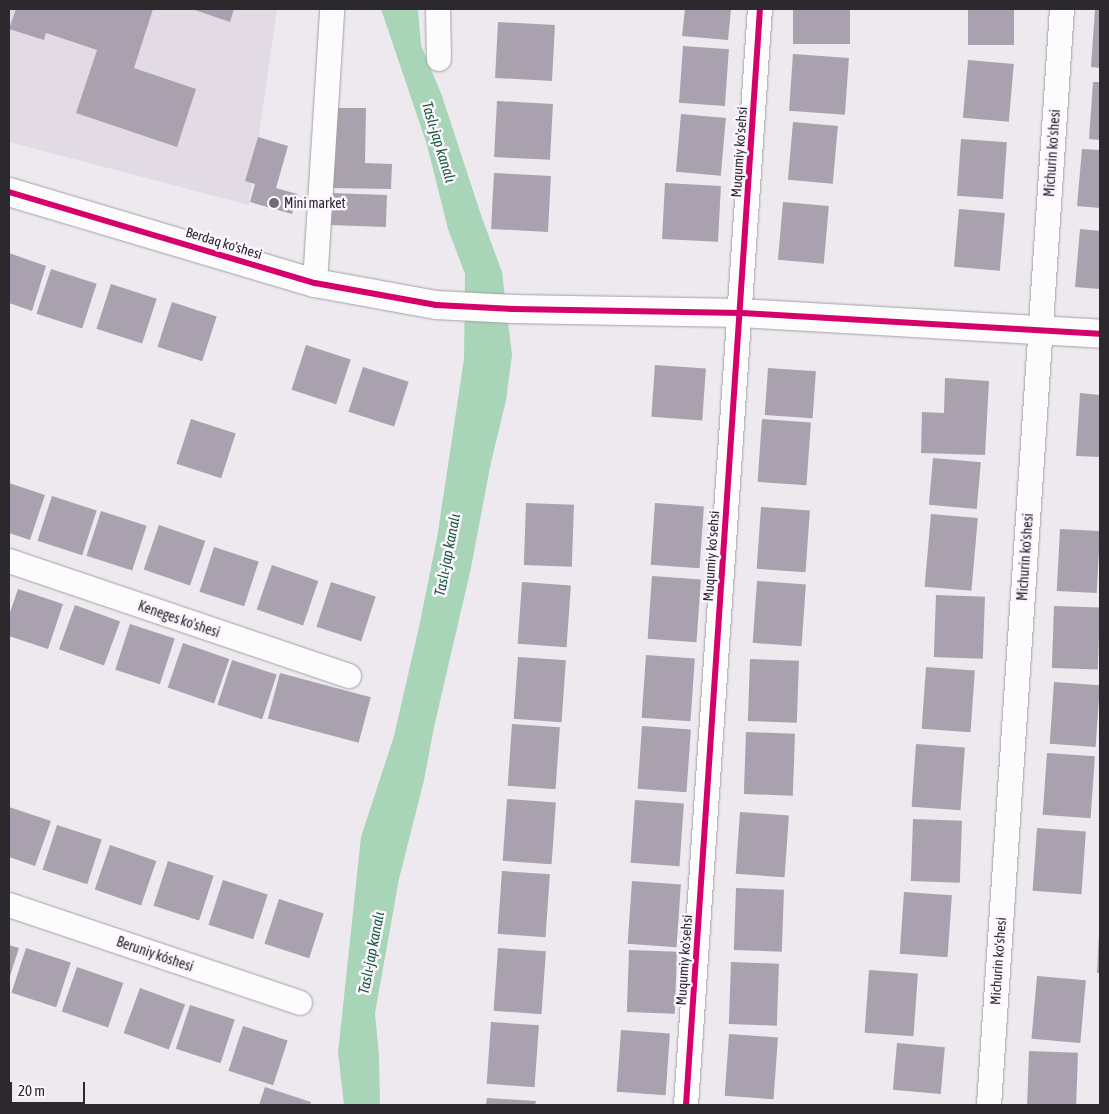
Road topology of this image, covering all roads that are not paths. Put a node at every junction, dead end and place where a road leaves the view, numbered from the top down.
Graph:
1 (332, 9) edge
2 (438, 9) edge
3 (760, 9) edge
4 (1062, 9) edge
5 (439, 59) dead end
6 (9, 192) edge
7 (315, 284) junction
8 (741, 313) junction
9 (1040, 330) junction
10 (1100, 334) edge
11 (9, 561) edge
12 (349, 676) dead end
13 (9, 905) edge
14 (300, 1004) dead end
15 (686, 1105) edge
16 (989, 1105) edge

1 - 7 street
2 - 5 street
3 - 8 street, Muqumiy ko'sehsi
4 - 9 street, Michurin ko'shesi
6 - 7 street, Berdaq ko'shesi
7 - 8 street, Berdaq ko'shesi
8 - 9 street, Berdaq ko'shesi
8 - 15 street, Muqumiy ko'sehsi
9 - 10 street, Berdaq ko'shesi
9 - 16 street, Michurin ko'shesi
11 - 12 street, Keneges ko'shesi
13 - 14 street, Beruniy kóshesi

